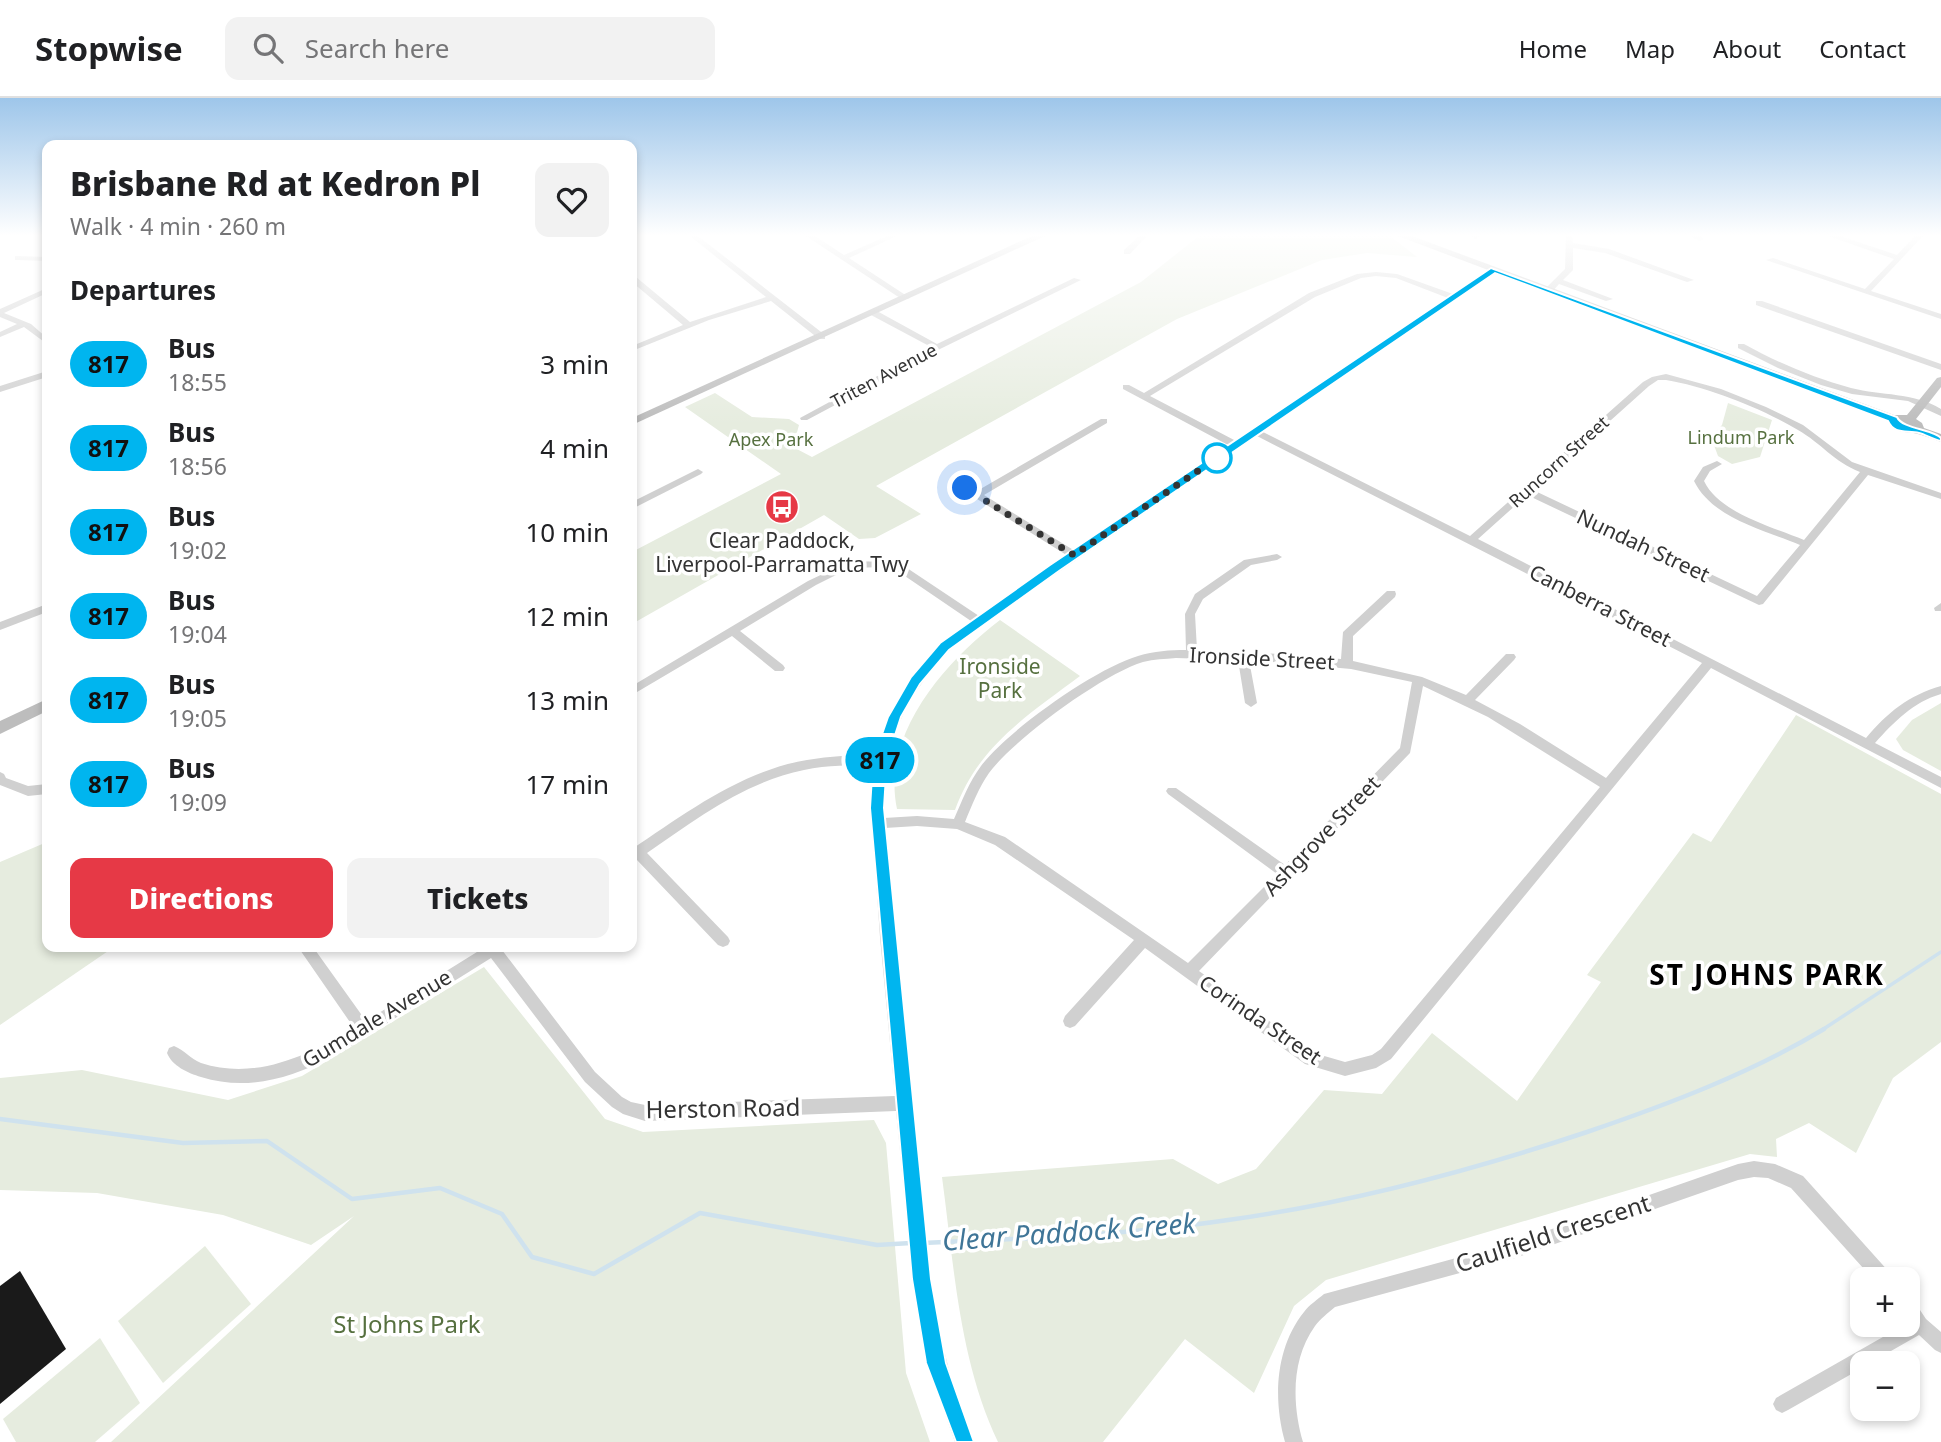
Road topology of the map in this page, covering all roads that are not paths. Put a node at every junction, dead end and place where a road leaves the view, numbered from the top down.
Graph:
1 (29, 299) edge
2 (657, 299) edge
3 (769, 299) edge
4 (772, 299) edge
5 (904, 299) edge
6 (1038, 299) edge
7 (1306, 299) edge
8 (1453, 299) edge
9 (1572, 299) edge
10 (1886, 299) edge
11 (1759, 303) dead end
12 (0, 313) edge
13 (874, 313) junction
14 (1941, 317) edge
15 (24, 324) junction
16 (689, 325) junction
17 (0, 335) edge
18 (822, 337) junction
19 (42, 338) edge
20 (1741, 346) dead end
21 (637, 347) edge
22 (937, 347) junction
23 (1941, 367) edge
24 (42, 376) edge
25 (1941, 380) edge
26 (1126, 387) dead end
27 (0, 389) edge
28 (1143, 397) junction
29 (1923, 401) junction
30 (1941, 413) edge
31 (804, 418) dead end
32 (637, 420) edge
33 (1104, 421) dead end
34 (1914, 425) junction
35 (1256, 432) junction
36 (1941, 438) edge
37 (1236, 445) junction
38 (1717, 464) dead end
39 (1867, 470) junction
40 (698, 472) dead end
41 (953, 480) dead end
42 (1527, 491) junction
43 (977, 495) junction
44 (1941, 496) edge
45 (637, 503) edge
46 (1471, 540) junction
47 (1806, 544) junction
48 (1074, 555) junction
49 (1277, 557) dead end
50 (1391, 594) dead end
51 (42, 610) edge
52 (978, 621) junction
53 (0, 626) edge
54 (733, 631) junction
55 (1192, 654) junction
56 (1243, 656) junction
57 (1510, 657) dead end
58 (1710, 662) junction
59 (1347, 663) junction
60 (779, 668) dead end
61 (1418, 680) junction
62 (637, 688) edge
63 (1941, 690) edge
64 (1467, 701) junction
65 (1251, 703) dead end
66 (42, 707) edge
67 (0, 728) edge
68 (1868, 744) junction
69 (880, 760) junction
70 (0, 777) edge
71 (1941, 783) edge
72 (1607, 785) junction
73 (42, 790) edge
74 (1172, 791) dead end
75 (878, 823) junction
76 (958, 824) junction
77 (637, 853) edge
78 (637, 856) edge
79 (1286, 873) junction
80 (1144, 939) junction
81 (723, 942) dead end
82 (309, 952) edge
83 (489, 952) edge
84 (498, 952) edge
85 (1189, 972) junction
86 (1070, 1020) dead end
87 (364, 1030) junction
88 (174, 1053) dead end
89 (903, 1103) junction
90 (1873, 1267) edge
91 (1920, 1325) edge
92 (1899, 1337) edge
93 (1941, 1344) edge
94 (1782, 1404) dead end
95 (964, 1442) edge
96 (1294, 1442) edge

1 - 12 street
2 - 16 street
3 - 16 street
4 - 18 street
5 - 13 main road
6 - 22 street, Triten Avenue
7 - 28 street
8 - 35 street
9 - 34 main road
10 - 14 street
11 - 23 street
12 - 15 street
13 - 18 main road
13 - 22 street
15 - 17 street
15 - 19 street
16 - 21 street
18 - 32 main road
20 - 29 street
22 - 31 street, Triten Avenue
24 - 27 street
25 - 29 main road
26 - 28 street
28 - 37 street
29 - 30 street
29 - 34 main road
33 - 43 street
34 - 36 main road
35 - 37 street
35 - 46 street, Canberra Street
37 - 48 street
38 - 47 street
39 - 42 street, Runcorn Street
39 - 44 street
39 - 47 street
40 - 45 street
41 - 43 street
42 - 46 street, Runcorn Street
42 - 47 street, Nundah Street
43 - 48 street
46 - 58 street, Canberra Street
48 - 52 street
49 - 55 street
50 - 59 street
51 - 53 street
52 - 54 street
52 - 69 street
54 - 60 street
54 - 62 street
55 - 56 street, Ironside Street
55 - 76 street, Ironside Street
56 - 59 street, Ironside Street
56 - 65 street
57 - 64 street
58 - 68 street, Canberra Street
58 - 72 street, Corinda Street
59 - 61 street, Ironside Street
61 - 64 street, Ironside Street
61 - 79 street, Ashgrove Street
63 - 68 street
64 - 72 street, Ironside Street
66 - 67 main road
68 - 71 street, Canberra Street
69 - 75 street
69 - 77 street
70 - 73 street
72 - 85 street, Corinda Street
74 - 79 street
75 - 76 street, Corinda Street
75 - 89 street
76 - 80 street, Corinda Street
78 - 81 street
79 - 85 street, Ashgrove Street
80 - 85 street, Corinda Street
80 - 86 street
82 - 87 street
83 - 87 street, Gumdale Avenue
84 - 89 street, Herston Road
87 - 88 street, Gumdale Avenue
89 - 95 street
90 - 96 street, Caulfield Crescent
91 - 93 street
92 - 94 street

